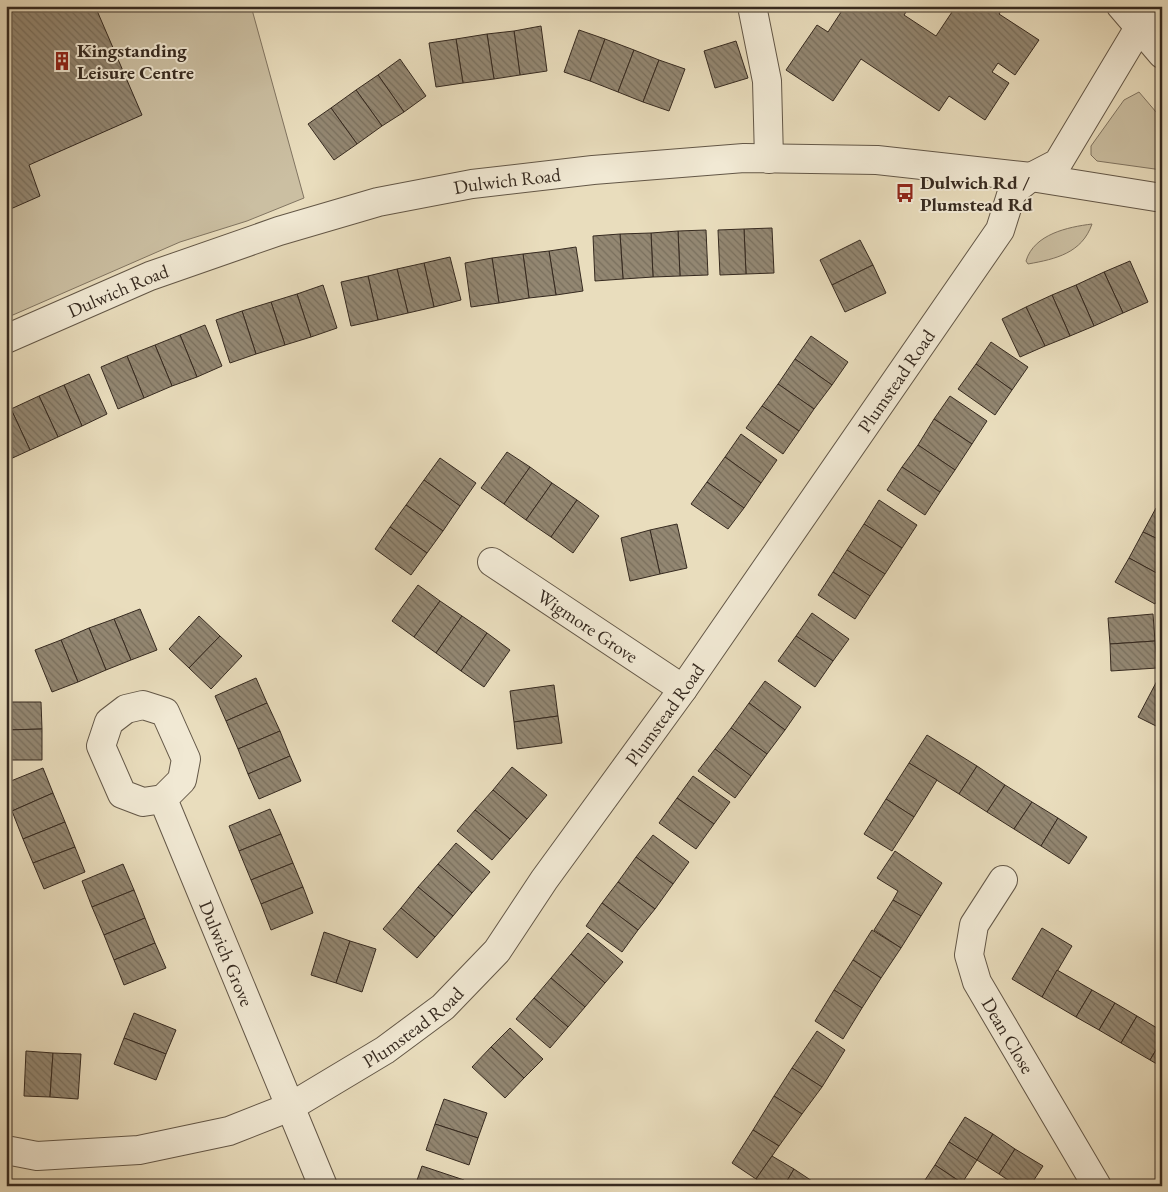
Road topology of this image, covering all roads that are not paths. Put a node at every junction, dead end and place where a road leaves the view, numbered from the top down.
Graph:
1 (752, 6) edge
2 (1121, 6) edge
3 (1147, 16) edge
4 (1162, 43) edge
5 (1162, 54) edge
6 (769, 159) junction
7 (1031, 177) junction
8 (1162, 198) edge
9 (6, 339) edge
10 (492, 562) dead end
11 (683, 689) junction
12 (163, 799) dead end
13 (1003, 880) dead end
14 (290, 1106) junction
15 (6, 1150) edge
16 (323, 1186) edge
17 (1097, 1186) edge

1 - 6 street
2 - 3 street
3 - 4 street
3 - 5 street
3 - 7 street, Plumstead Road
6 - 7 street, Dulwich Road
6 - 9 street, Dulwich Road
7 - 8 street, Dulwich Road
7 - 11 street, Plumstead Road
10 - 11 street, Wigmore Grove
11 - 14 street, Plumstead Road
12 - 14 street, Dulwich Grove
13 - 17 street, Dean Close
14 - 15 street, Plumstead Road
14 - 16 street, Dulwich Grove

